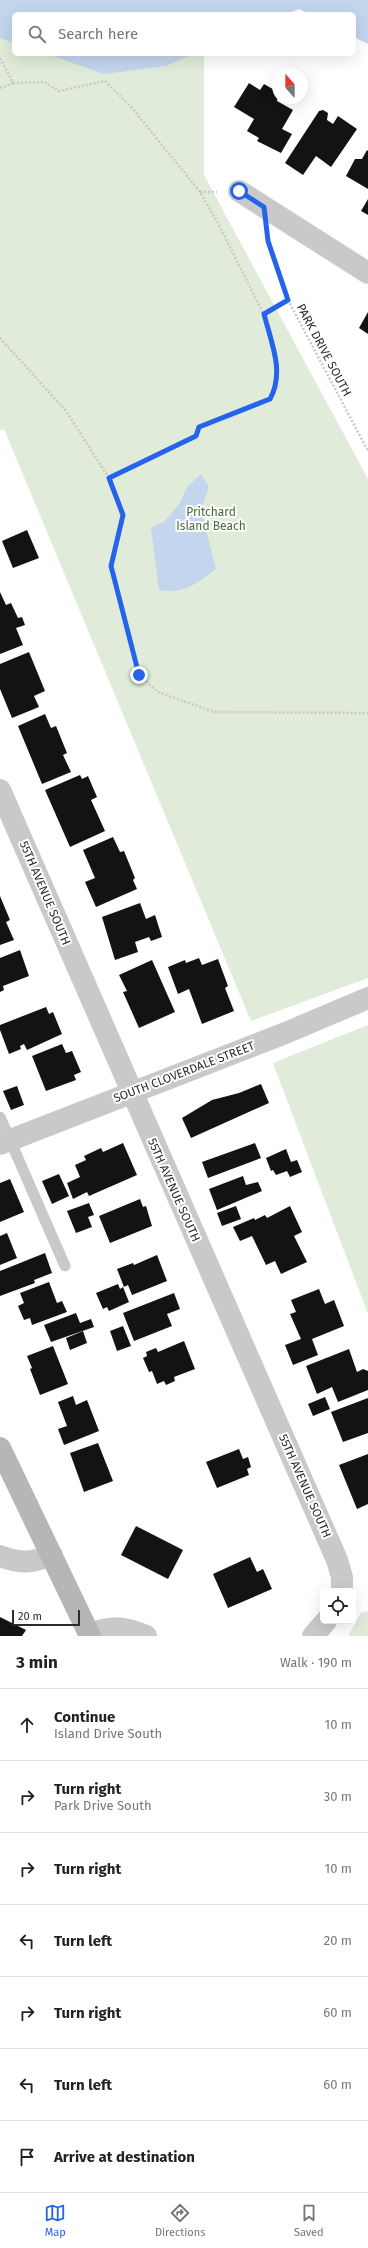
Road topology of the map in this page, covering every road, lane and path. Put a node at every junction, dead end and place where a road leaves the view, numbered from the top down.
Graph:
1 (0, 58) edge
2 (13, 83) junction
3 (0, 88) edge
4 (239, 191) dead end
5 (264, 207) junction
6 (368, 273) edge
7 (288, 300) junction
8 (264, 314) junction
9 (0, 338) edge
10 (368, 451) edge
11 (109, 478) junction
12 (368, 713) edge
13 (0, 790) edge
14 (368, 998) edge
15 (132, 1093) junction
16 (0, 1117) edge
17 (5, 1142) edge
18 (66, 1266) dead end
19 (0, 1448) edge
20 (0, 1556) edge
21 (52, 1556) junction
22 (342, 1588) edge
23 (324, 1624) edge
24 (89, 1635) edge
25 (146, 1636) edge
26 (314, 1636) edge

1 - 2 path
2 - 3 path
2 - 8 path
4 - 5 street
5 - 6 street
5 - 7 path, PARK DRIVE SOUTH
7 - 8 path
7 - 10 path, PARK DRIVE SOUTH
8 - 11 path
9 - 11 path
11 - 12 path
13 - 15 street, 55TH AVENUE SOUTH
14 - 15 street, SOUTH CLOVERDALE STREET
15 - 17 street, SOUTH CLOVERDALE STREET
15 - 22 street, 55TH AVENUE SOUTH
16 - 17 lane
17 - 18 lane
19 - 21 street
20 - 21 street
21 - 24 street
23 - 26 street
24 - 25 street

